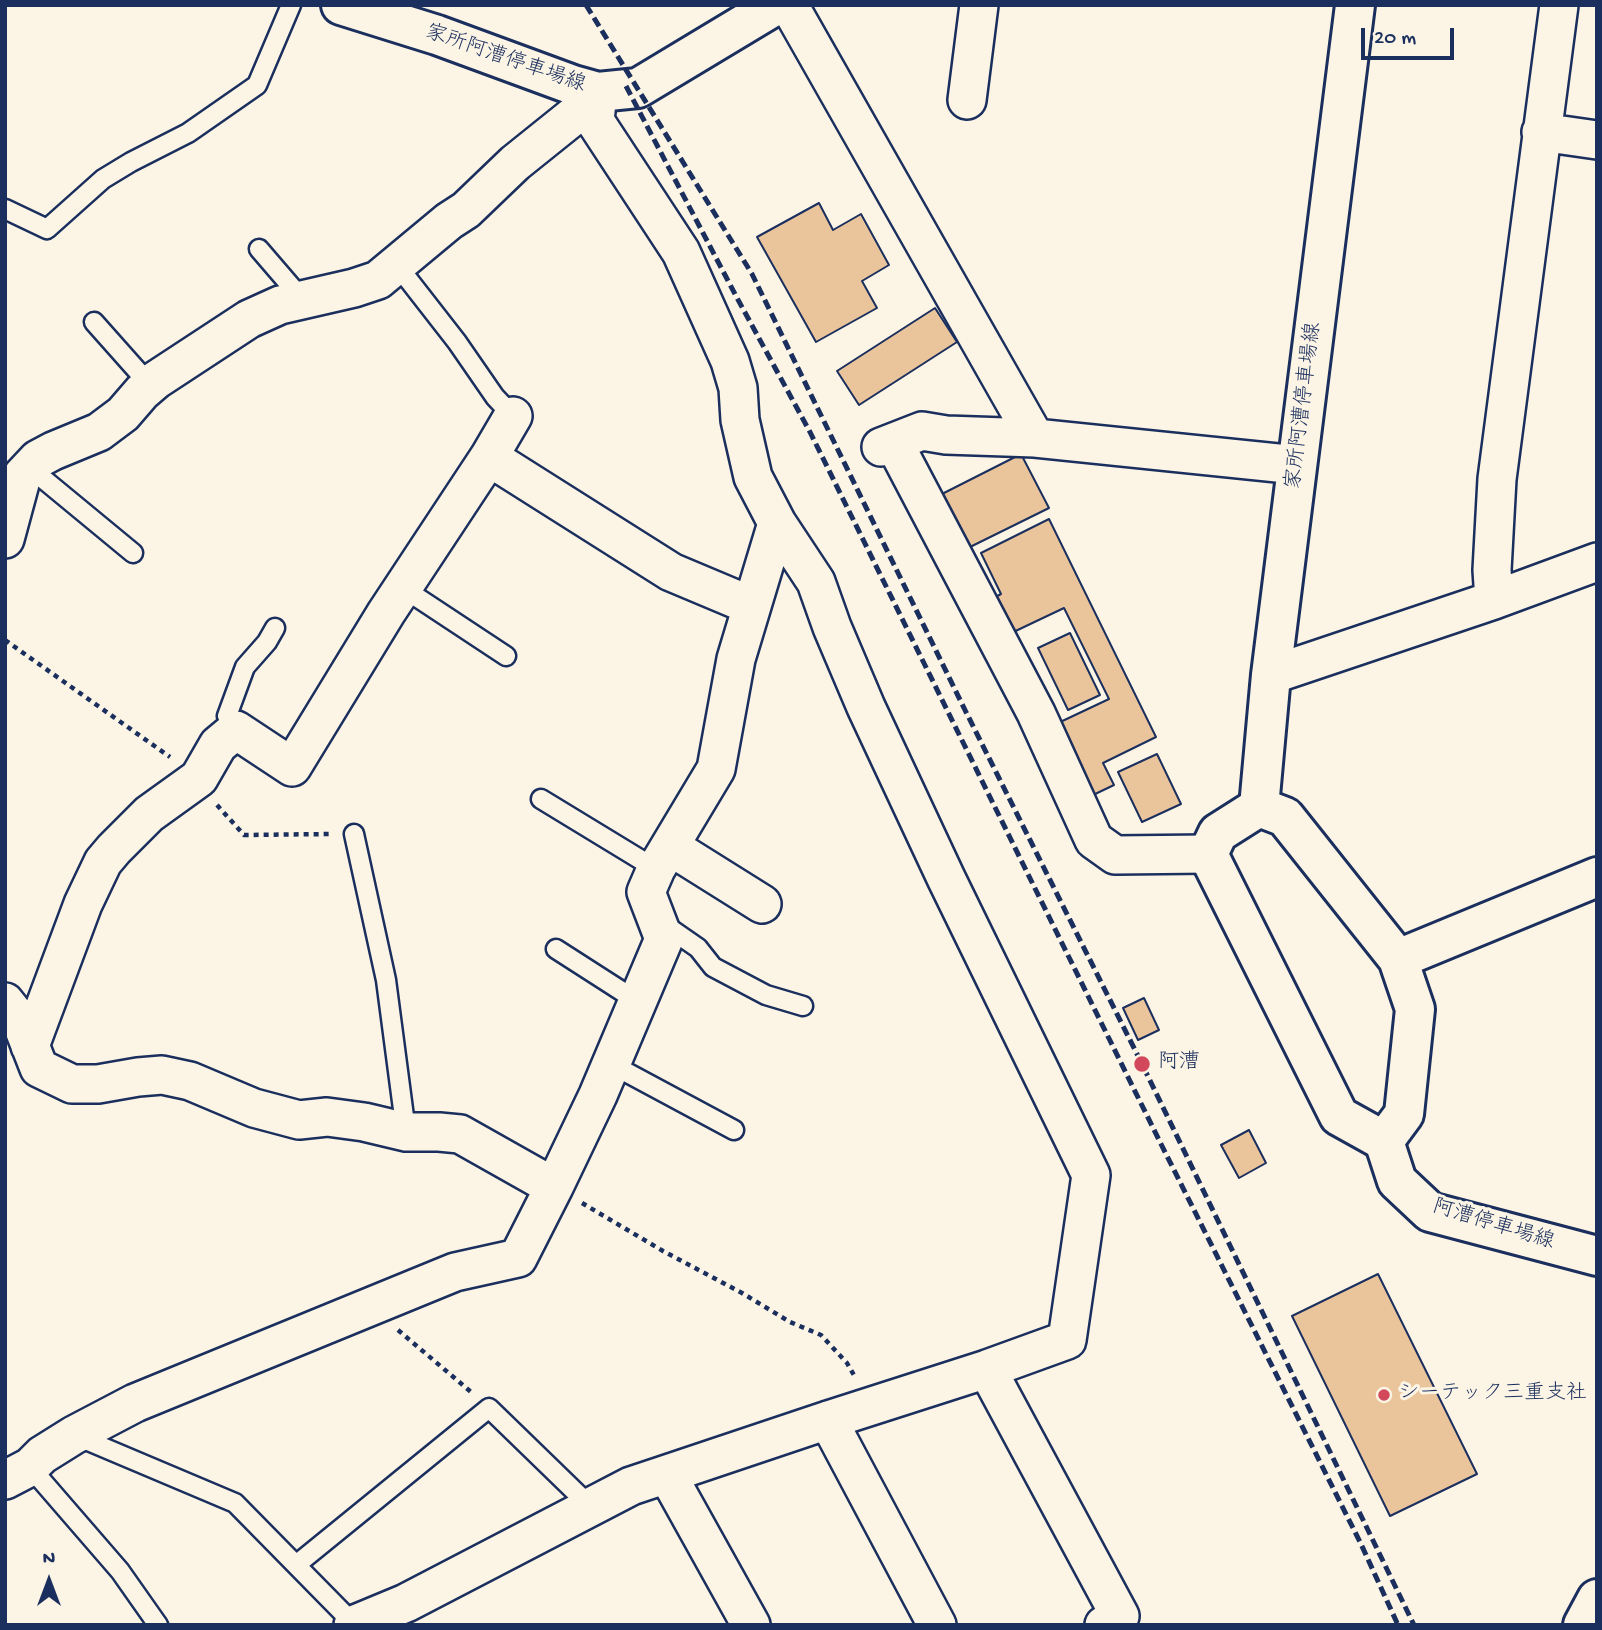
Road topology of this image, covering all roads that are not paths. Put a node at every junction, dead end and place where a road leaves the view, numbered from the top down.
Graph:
1 (291, 5) edge
2 (341, 5) edge
3 (776, 5) edge
4 (789, 5) edge
5 (979, 5) edge
6 (1355, 5) edge
7 (1559, 5) edge
8 (412, 16) edge
9 (598, 92) junction
10 (967, 100) dead end
11 (1541, 132) junction
12 (1597, 140) edge
13 (5, 209) edge
14 (260, 249) dead end
15 (397, 265) junction
16 (302, 299) junction
17 (94, 322) dead end
18 (150, 385) junction
19 (513, 416) joint
20 (1035, 438) junction
21 (489, 457) junction
22 (1297, 465) junction
23 (19, 470) edge
24 (777, 523) junction
25 (5, 539) edge
26 (132, 552) dead end
27 (1597, 562) edge
28 (403, 588) junction
29 (1494, 600) junction
30 (752, 606) junction
31 (275, 628) dead end
32 (506, 656) dead end
33 (1271, 675) junction
34 (236, 730) junction
35 (541, 799) dead end
36 (1259, 807) junction
37 (354, 834) road end
38 (1208, 854) junction
39 (664, 858) junction
40 (1597, 877) edge
41 (762, 904) dead end
42 (657, 920) junction
43 (556, 948) dead end
44 (1398, 959) junction
45 (637, 1001) junction
46 (5, 1002) edge
47 (803, 1006) dead end
48 (30, 1046) junction
49 (611, 1065) junction
50 (734, 1130) dead end
51 (406, 1132) junction
52 (1384, 1141) junction
53 (554, 1187) junction
54 (1597, 1256) edge
55 (987, 1369) junction
56 (828, 1420) junction
57 (74, 1435) junction
58 (18, 1474) edge
59 (667, 1475) junction
60 (591, 1507) junction
61 (296, 1565) junction
62 (1597, 1599) edge
63 (354, 1624) edge
64 (751, 1624) edge
65 (158, 1625) edge
66 (937, 1625) edge
67 (1104, 1625) edge
68 (1583, 1625) edge

1 - 13 lane
2 - 8 main road, 家所阿漕停車場線
3 - 9 main road, 家所阿漕停車場線
4 - 20 street
5 - 10 street
6 - 22 main road, 家所阿漕停車場線
7 - 11 street
8 - 9 main road, 家所阿漕停車場線
9 - 15 street
9 - 24 street
11 - 12 street
11 - 29 street
14 - 16 lane
15 - 16 street
15 - 19 lane
16 - 18 street
17 - 18 lane
18 - 23 street
19 - 21 street
20 - 22 street
20 - 38 street
21 - 28 street
21 - 30 street
22 - 33 main road, 家所阿漕停車場線
23 - 25 street
23 - 26 lane
24 - 30 street
24 - 55 street
27 - 29 street
28 - 32 lane
28 - 34 street
29 - 33 street
30 - 39 street
31 - 34 lane
33 - 36 main road, 家所阿漕停車場線
34 - 48 street
35 - 39 lane
36 - 38 main road
36 - 44 main road
37 - 51 lane
38 - 52 main road
39 - 41 street
39 - 42 street
40 - 44 main road
42 - 45 street
42 - 47 lane
43 - 45 lane
44 - 52 main road
45 - 49 street
46 - 48 street
48 - 51 street
49 - 50 lane
49 - 53 street
51 - 53 street
52 - 54 main road, 阿漕停車場線
53 - 57 street
55 - 56 street
55 - 67 street
56 - 59 street
56 - 66 street
57 - 58 street
57 - 61 lane
58 - 65 lane
59 - 60 street
59 - 64 street
60 - 61 lane
60 - 63 street
61 - 63 lane
62 - 68 main road

